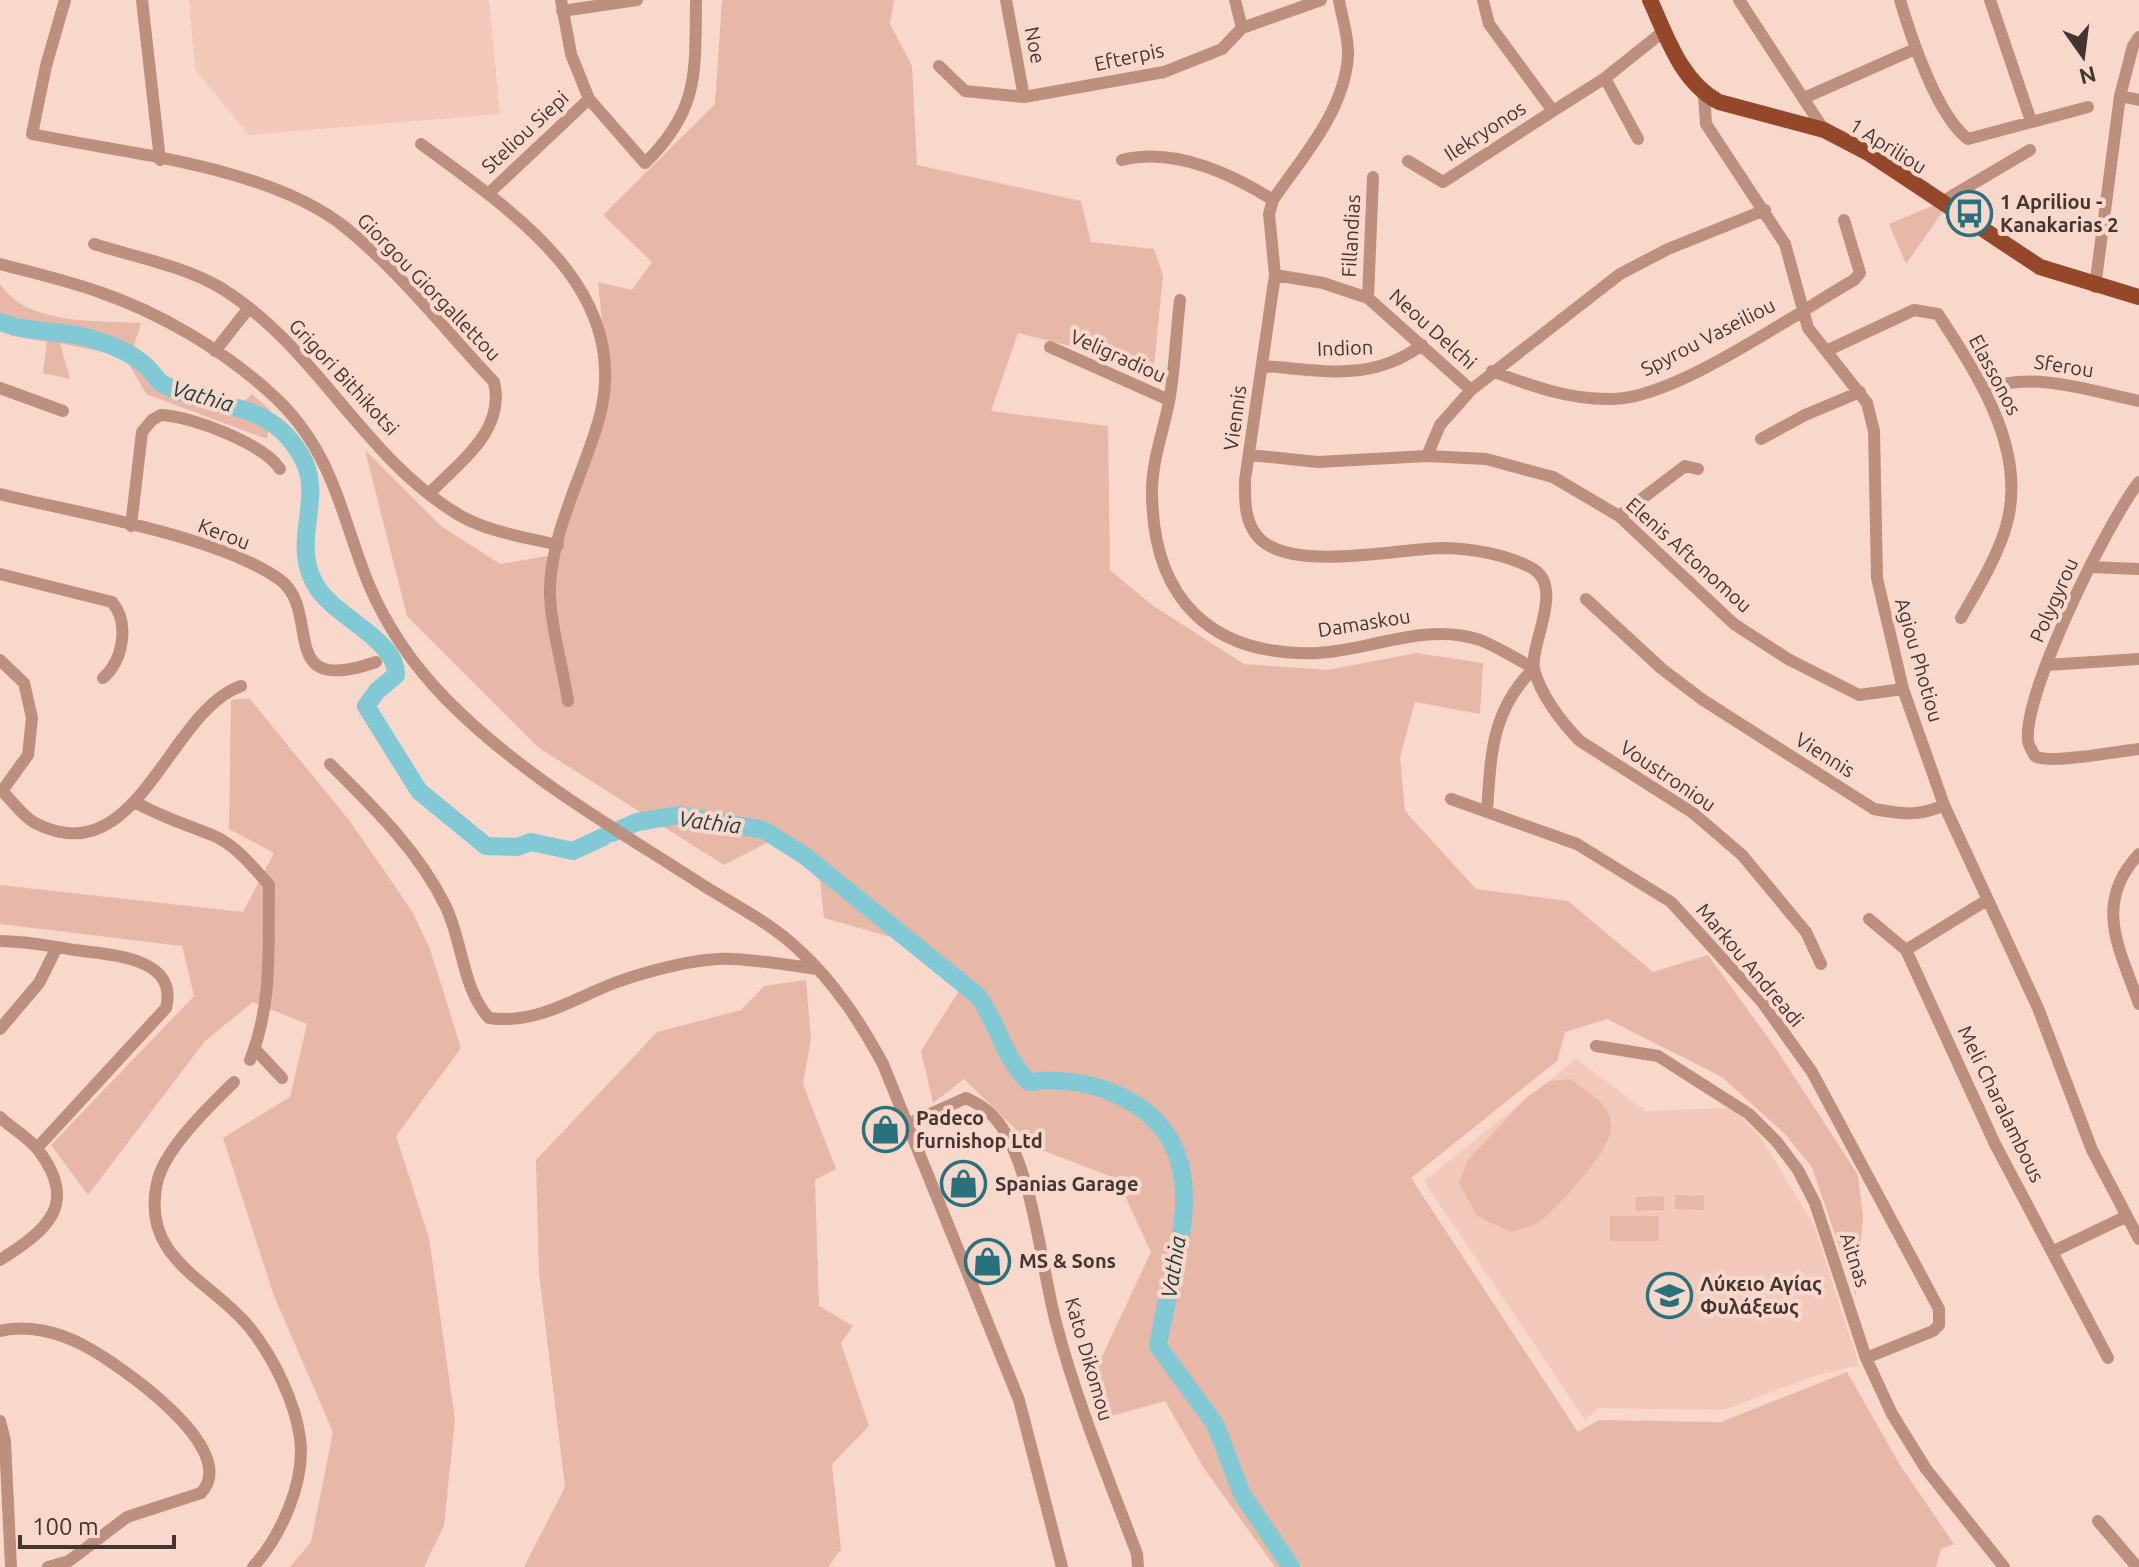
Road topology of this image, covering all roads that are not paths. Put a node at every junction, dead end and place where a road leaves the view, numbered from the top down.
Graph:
1 (65, 0) edge
2 (142, 0) edge
3 (637, 0) edge
4 (696, 0) edge
5 (1006, 0) edge
6 (1235, 0) edge
7 (1321, 0) edge
8 (1339, 0) edge
9 (1483, 0) edge
10 (1650, 0) edge
11 (1739, 0) edge
12 (1900, 0) edge
13 (1990, 0) edge
14 (562, 5) edge
15 (1242, 28) junction
16 (1664, 31) junction
17 (2139, 37) edge
18 (1915, 49) junction
19 (939, 66) dead end
20 (1605, 78) junction
21 (1704, 94) junction
22 (2120, 96) junction
23 (1024, 97) junction
24 (1804, 98) junction
25 (589, 99) junction
26 (2139, 100) edge
27 (2088, 107) dead end
28 (1553, 111) junction
29 (2031, 121) junction
30 (1824, 130) junction
31 (1638, 139) dead end
32 (421, 144) dead end
33 (2030, 150) dead end
34 (160, 160) junction
35 (1122, 160) dead end
36 (1408, 161) dead end
37 (1373, 177) dead end
38 (488, 194) junction
39 (1273, 200) junction
40 (1940, 203) junction
41 (1765, 210) junction
42 (1844, 220) dead end
43 (94, 244) dead end
44 (0, 264) edge
45 (1275, 275) junction
46 (2095, 287) junction
47 (2139, 297) edge
48 (1368, 298) junction
49 (1180, 300) dead end
50 (248, 309) junction
51 (1802, 310) junction
52 (1422, 345) junction
53 (1050, 347) dead end
54 (215, 351) junction
55 (1826, 351) junction
56 (1262, 366) junction
57 (1492, 371) junction
58 (0, 388) edge
59 (1984, 389) junction
60 (1471, 390) junction
61 (1860, 392) junction
62 (1169, 400) junction
63 (2139, 401) edge
64 (63, 411) dead end
65 (1761, 439) dead end
66 (1250, 455) junction
67 (1427, 456) junction
68 (280, 469) dead end
69 (1698, 469) dead end
70 (2139, 482) edge
71 (0, 494) edge
72 (429, 494) junction
73 (1619, 516) junction
74 (131, 526) junction
75 (558, 545) junction
76 (2090, 567) junction
77 (2139, 569) edge
78 (0, 574) edge
79 (1586, 599) dead end
80 (1961, 618) dead end
81 (2139, 659) edge
82 (0, 660) edge
83 (376, 662) dead end
84 (2047, 665) junction
85 (1534, 668) junction
86 (103, 678) dead end
87 (241, 686) dead end
88 (1903, 689) junction
89 (568, 701) dead end
90 (2139, 749) edge
91 (330, 764) dead end
92 (1, 790) edge
93 (1451, 799) dead end
94 (135, 802) junction
95 (1944, 805) junction
96 (1487, 811) junction
97 (2139, 854) edge
98 (1987, 900) junction
99 (1869, 919) dead end
100 (0, 941) edge
101 (57, 947) junction
102 (1906, 950) junction
103 (1821, 964) dead end
104 (817, 969) junction
105 (2139, 1004) edge
106 (0, 1029) edge
107 (1596, 1046) dead end
108 (282, 1078) dead end
109 (234, 1082) dead end
110 (1, 1119) edge
111 (908, 1124) junction
112 (37, 1148) junction
113 (2127, 1216) junction
114 (2139, 1239) edge
115 (2052, 1252) junction
116 (0, 1260) edge
117 (0, 1331) edge
118 (1866, 1358) junction
119 (2108, 1358) dead end
120 (0, 1421) edge
121 (2098, 1521) dead end
122 (11, 1567) edge
123 (48, 1567) edge
124 (253, 1567) edge
125 (1062, 1567) edge
126 (1138, 1567) edge
127 (2004, 1567) edge
128 (2137, 1567) edge

1 - 34 street, Giorgou Giorgallettou
2 - 34 street
3 - 14 street
4 - 25 street
5 - 23 street, Noe
6 - 15 street
7 - 15 street, Efterpis
8 - 39 street
9 - 28 street, Ilekryonos
10 - 16 main road
11 - 24 street
12 - 18 street
13 - 29 street
14 - 25 street
15 - 23 street, Efterpis
16 - 20 street
16 - 21 main road
17 - 22 street
18 - 24 street
18 - 29 street
19 - 23 street, Efterpis
20 - 28 street
20 - 31 street
21 - 30 main road, 1 Apriliou
21 - 41 street, Agiou Photiou
22 - 26 street
22 - 46 street
24 - 30 street
25 - 38 street, Steliou Siepi
27 - 29 street
28 - 36 street, Ilekryonos
30 - 40 main road, 1 Apriliou
32 - 38 street
33 - 40 street
34 - 72 street, Giorgou Giorgallettou
35 - 39 street
37 - 48 street, Fillandias
38 - 75 street
39 - 45 street, Viennis
40 - 46 main road, 1 Apriliou
41 - 51 street, Agiou Photiou
41 - 57 street
42 - 51 street, Spyrou Vaseiliou
43 - 50 street, Grigori Bithikotsi
44 - 54 street
45 - 48 street, Neou Delchi
45 - 56 street, Viennis
46 - 47 main road, 1 Apriliou
48 - 52 street, Neou Delchi
49 - 62 street, Damaskou
50 - 54 street
50 - 72 street, Grigori Bithikotsi
51 - 55 street, Agiou Photiou
51 - 57 street, Spyrou Vaseiliou
52 - 56 street, Indion
52 - 60 street, Neou Delchi
53 - 62 street, Veligradiou
54 - 104 street
55 - 59 street, Elassonos
55 - 61 street, Agiou Photiou
56 - 66 street, Viennis
57 - 60 street
58 - 64 street
59 - 63 street, Sferou
59 - 80 street, Elassonos
60 - 67 street
61 - 65 street
61 - 88 street, Agiou Photiou
62 - 85 street, Damaskou
66 - 67 street, Elenis Aftonomou
66 - 85 street, Viennis
67 - 73 street, Elenis Aftonomou
68 - 74 street
69 - 73 street
70 - 76 street, Polygyrou
71 - 74 street, Kerou
72 - 75 street, Grigori Bithikotsi
73 - 88 street, Elenis Aftonomou
74 - 83 street, Kerou
75 - 89 street
76 - 77 street
76 - 84 street, Polygyrou
78 - 86 street
79 - 95 street, Viennis
81 - 84 street
82 - 92 street
84 - 90 street, Polygyrou
85 - 96 street
85 - 103 street, Voustroniou
87 - 94 street
88 - 95 street, Agiou Photiou
91 - 104 street
92 - 94 street
93 - 96 street, Markou Andreadi
94 - 108 street
95 - 98 street, Agiou Photiou
96 - 118 street, Markou Andreadi
97 - 105 street
98 - 102 street
98 - 113 street, Agiou Photiou
99 - 102 street
100 - 101 street
101 - 106 street
101 - 112 street
102 - 115 street, Meli Charalambous
104 - 111 street
107 - 118 street, Aitnas
109 - 124 street
110 - 112 street
111 - 125 street
111 - 126 street, Kato Dikomou
112 - 116 street
113 - 114 street, Agiou Photiou
113 - 115 street
115 - 119 street, Meli Charalambous
117 - 123 street
118 - 127 street, Aitnas
120 - 122 street
121 - 128 street

